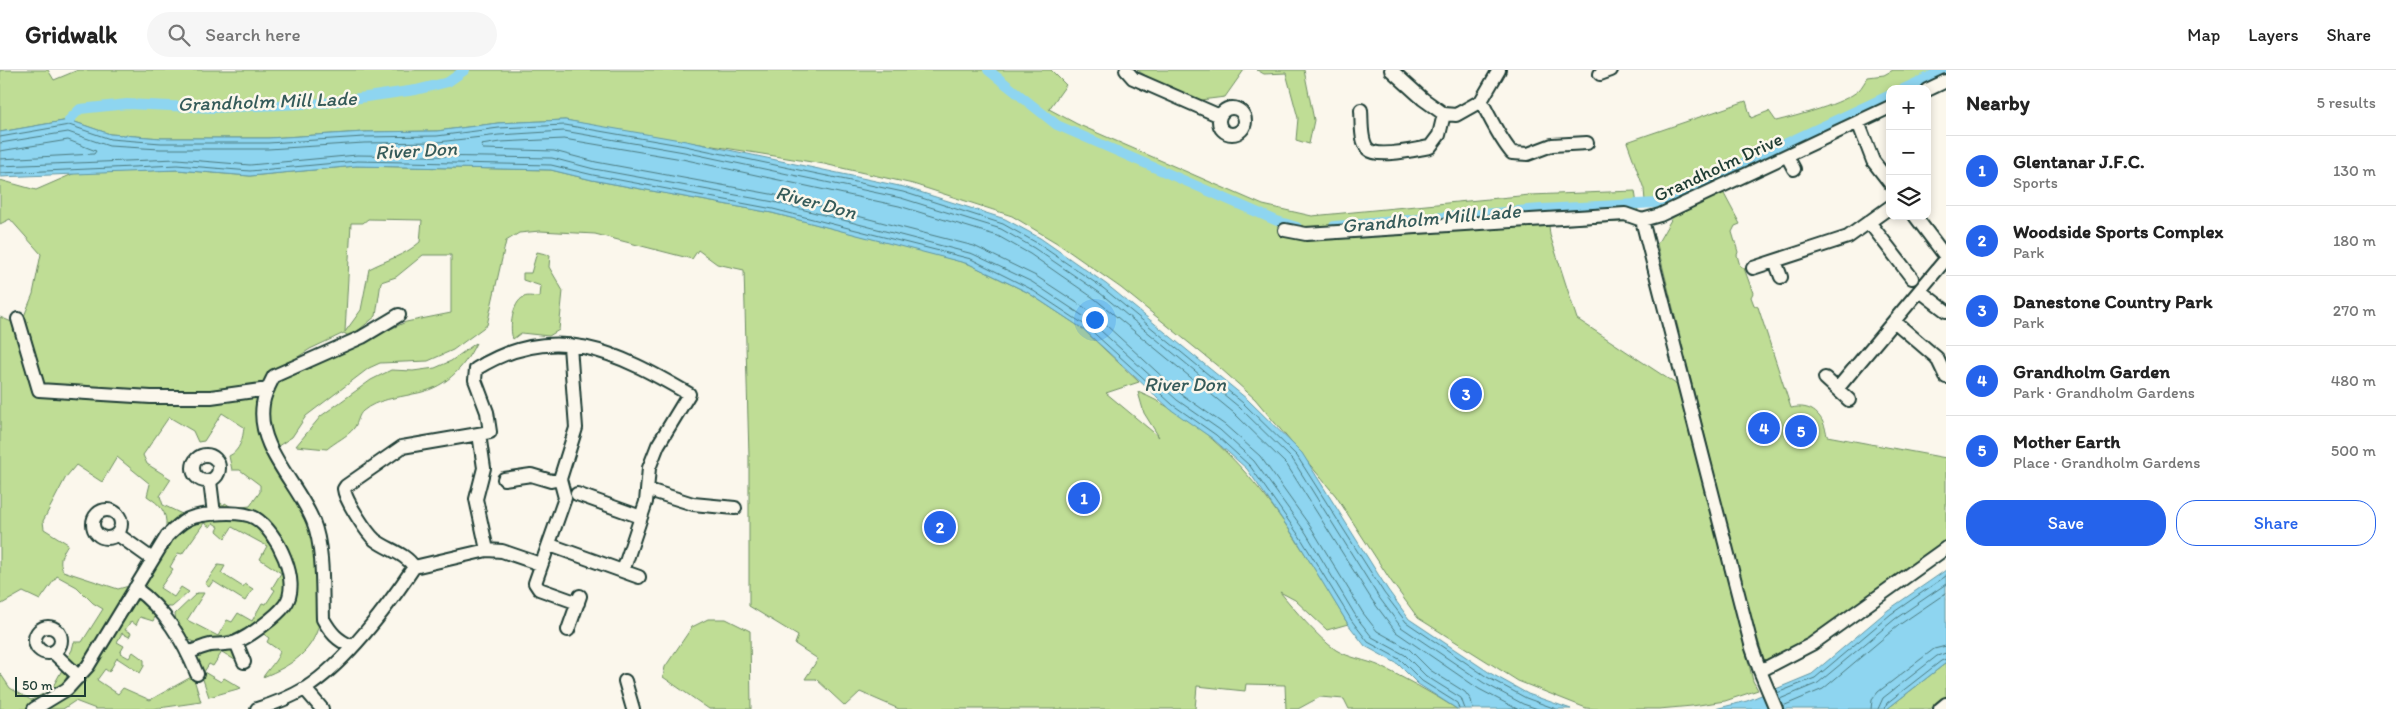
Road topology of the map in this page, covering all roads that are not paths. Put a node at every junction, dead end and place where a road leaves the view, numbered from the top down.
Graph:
1 (1126, 70) edge
2 (1391, 70) edge
3 (1499, 70) edge
4 (1946, 81) edge
5 (1931, 88) edge
6 (1481, 101) junction
7 (1886, 109) edge
8 (1361, 110) dead end
9 (1444, 114) junction
10 (1220, 116) dead end
11 (1858, 122) junction
12 (1587, 143) dead end
13 (1787, 156) junction
14 (1794, 169) dead end
15 (1886, 178) edge
16 (1886, 210) edge
17 (1642, 220) junction
18 (1918, 220) edge
19 (1869, 222) junction
20 (1285, 230) dead end
21 (1946, 258) edge
22 (1775, 261) junction
23 (1753, 268) dead end
24 (1780, 277) dead end
25 (1912, 278) dead end
26 (1920, 291) junction
27 (1946, 311) edge
28 (399, 315) dead end
29 (18, 319) dead end
30 (1894, 321) junction
31 (570, 346) junction
32 (1946, 377) edge
33 (1825, 378) dead end
34 (268, 389) junction
35 (1837, 389) junction
36 (1850, 400) dead end
37 (484, 433) junction
38 (504, 479) dead end
39 (560, 479) junction
40 (210, 481) dead end
41 (648, 490) junction
42 (577, 494) dead end
43 (735, 508) dead end
44 (214, 514) junction
45 (641, 516) junction
46 (117, 534) dead end
47 (550, 545) junction
48 (1946, 548) edge
49 (488, 550) junction
50 (152, 559) junction
51 (540, 564) junction
52 (414, 567) junction
53 (623, 571) junction
54 (639, 577) dead end
55 (135, 588) junction
56 (568, 630) dead end
57 (236, 642) junction
58 (352, 646) junction
59 (53, 652) dead end
60 (188, 653) junction
61 (244, 662) dead end
62 (197, 674) dead end
63 (1761, 675) junction
64 (79, 677) junction
65 (625, 681) dead end
66 (305, 689) junction
67 (1946, 704) edge
68 (34, 709) edge
69 (257, 709) edge
70 (322, 709) edge
71 (633, 709) edge
72 (1776, 709) edge
73 (1940, 709) edge

1 - 10 street
2 - 9 street
3 - 6 street
4 - 5 street
6 - 9 street
6 - 12 street
7 - 11 street, Grandholm Drive
8 - 9 street
11 - 13 street, Grandholm Drive
11 - 15 street
13 - 14 street
13 - 17 street, Grandholm Drive
16 - 19 street
17 - 20 street, Grandholm Drive
17 - 63 street
18 - 21 street
19 - 22 street
19 - 25 street
21 - 26 street
22 - 23 street
22 - 24 street
26 - 27 street
26 - 30 street
28 - 34 street
29 - 34 street
30 - 32 street
30 - 35 street
31 - 37 street
31 - 39 street
31 - 41 street
33 - 35 street
34 - 58 street
35 - 36 street
37 - 49 street
37 - 52 street
38 - 39 street
39 - 47 street
40 - 44 street
41 - 43 street
41 - 45 street
42 - 45 street
44 - 50 street
44 - 57 street
45 - 53 street
46 - 50 street
47 - 51 street
47 - 53 street
48 - 63 street
49 - 51 street
49 - 52 street
50 - 55 street
51 - 56 street
52 - 58 street
53 - 54 street
55 - 60 street
55 - 64 street
57 - 60 street
57 - 61 street
58 - 66 street
59 - 64 street
60 - 62 street
63 - 72 street
64 - 68 street
65 - 71 street
66 - 69 street
66 - 70 street
67 - 73 street

